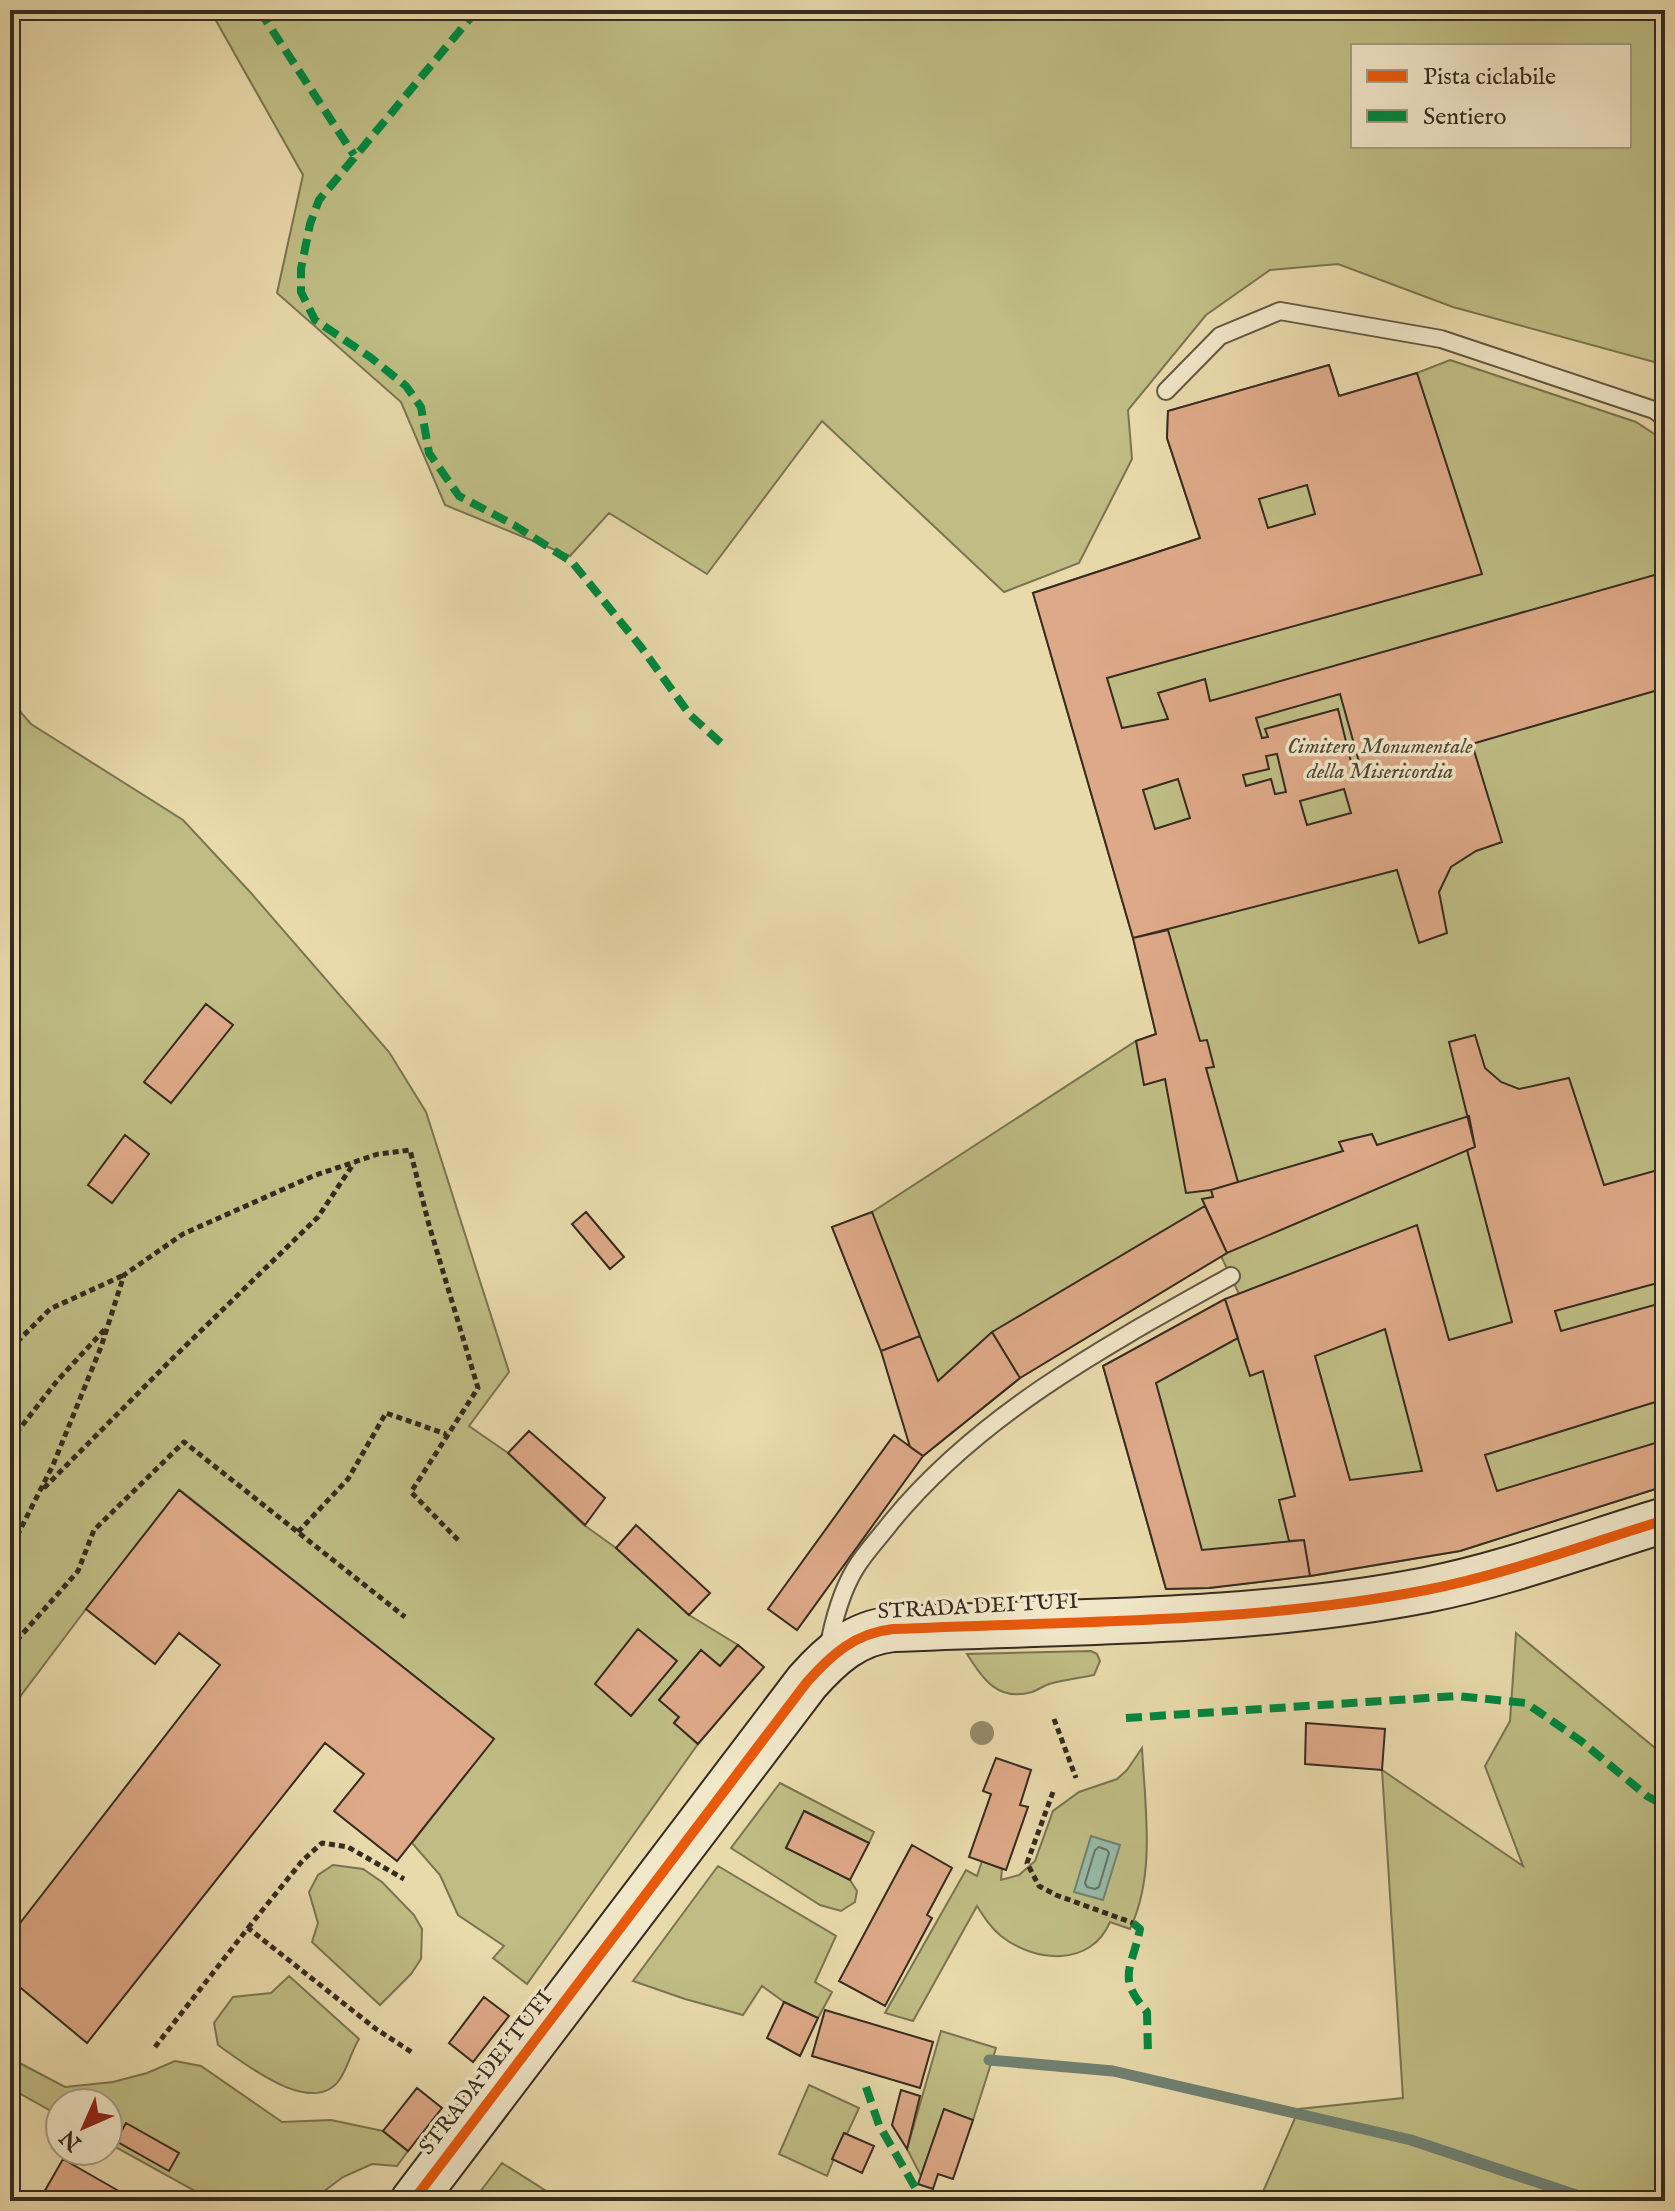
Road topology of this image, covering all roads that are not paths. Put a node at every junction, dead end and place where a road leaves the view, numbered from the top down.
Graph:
1 (1166, 391) dead end
2 (1665, 418) edge
3 (1231, 1276) dead end
4 (1665, 1520) edge
5 (826, 1663) junction
6 (413, 2201) edge

1 - 2 lane
3 - 5 lane
4 - 5 street, STRADA DEI TUFI
5 - 6 street, STRADA DEI TUFI

